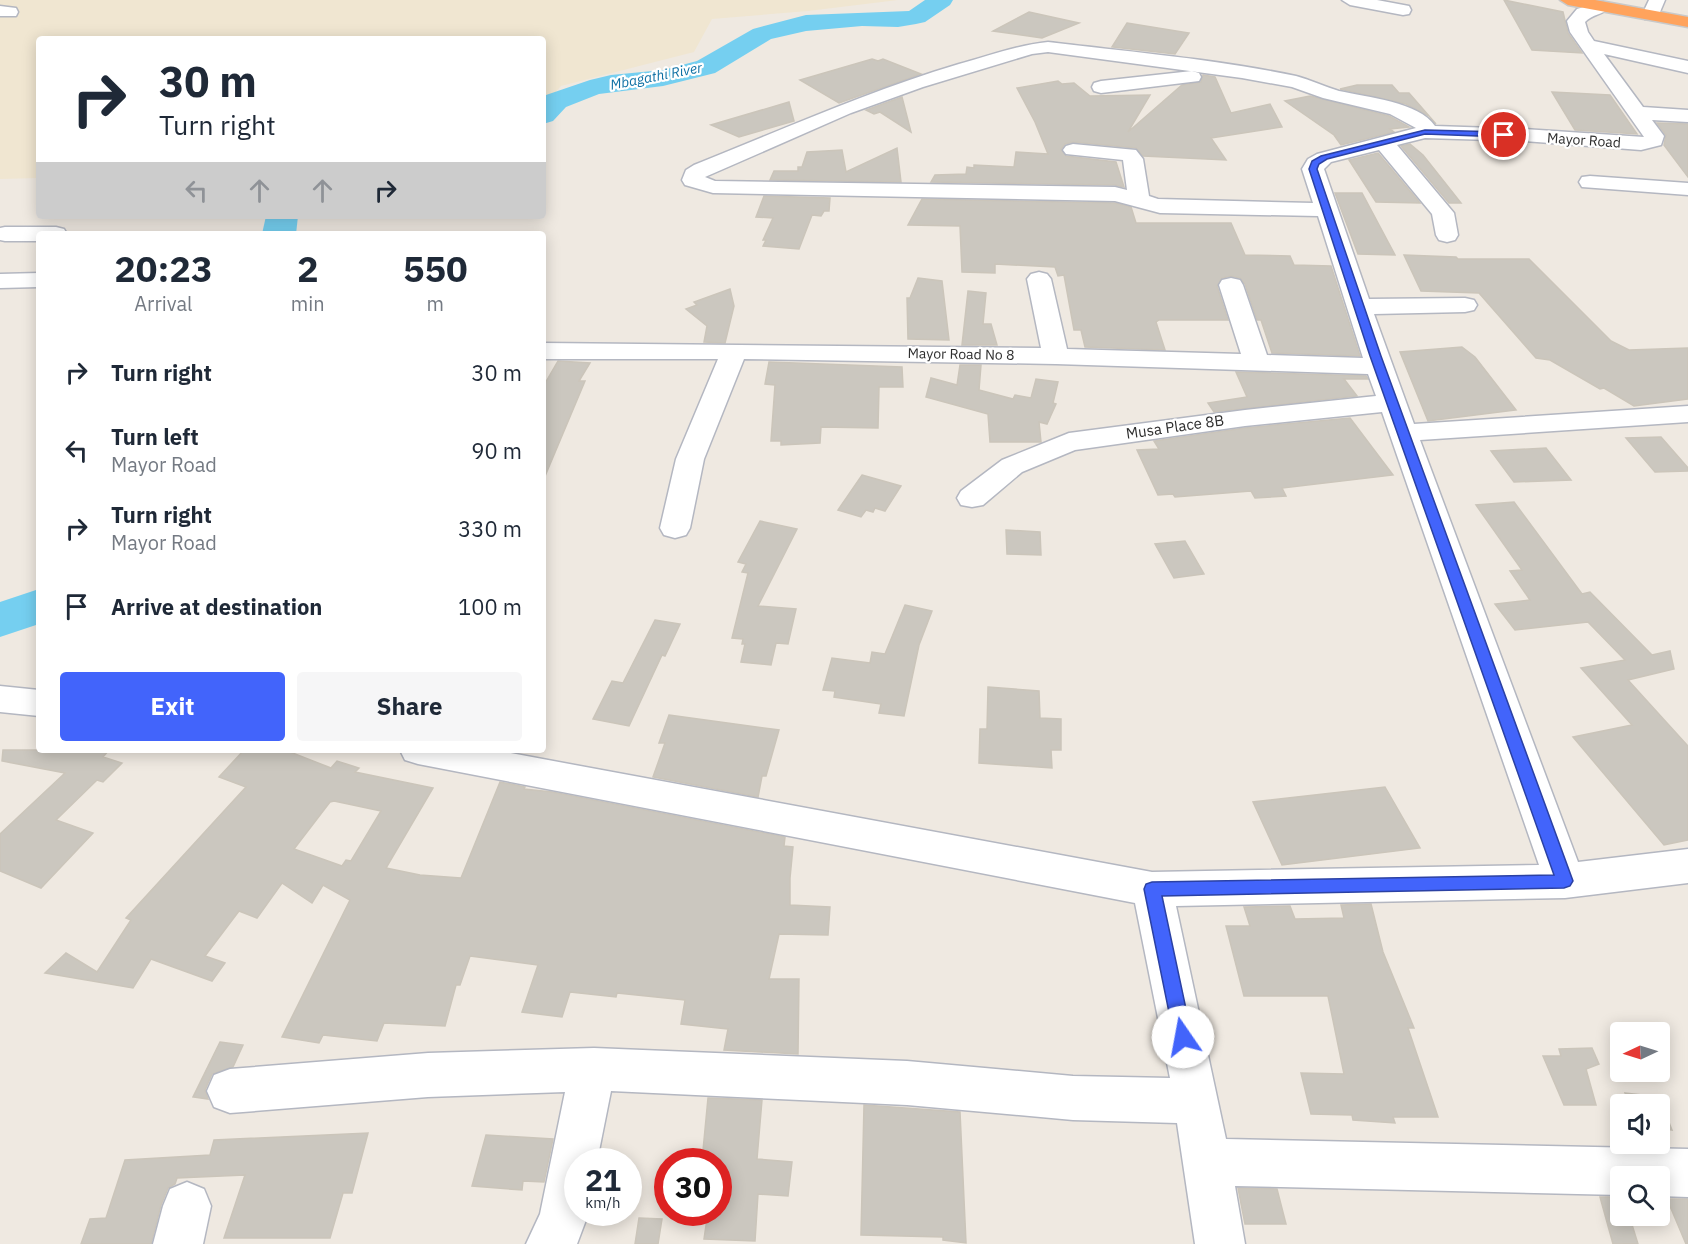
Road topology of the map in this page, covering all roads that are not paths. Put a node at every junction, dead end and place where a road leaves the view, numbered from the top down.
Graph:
1 (1350, 0) edge
2 (1571, 0) edge
3 (1601, 7) junction
4 (1654, 8) edge
5 (1403, 10) dead end
6 (1688, 22) edge
7 (1589, 45) junction
8 (1688, 67) edge
9 (1242, 72) junction
10 (1101, 87) dead end
11 (1637, 113) junction
12 (1688, 116) edge
13 (1425, 132) junction
14 (1383, 142) junction
15 (1073, 150) dead end
16 (1590, 182) dead end
17 (1688, 189) edge
18 (1139, 201) junction
19 (1327, 210) junction
20 (5, 234) dead end
21 (36, 234) edge
22 (1447, 235) dead end
23 (1039, 279) dead end
24 (36, 280) edge
25 (0, 281) edge
26 (1231, 285) dead end
27 (1465, 305) dead end
28 (1359, 307) junction
29 (546, 351) edge
30 (734, 352) junction
31 (1056, 356) junction
32 (1256, 361) junction
33 (1379, 366) junction
34 (1393, 403) junction
35 (1688, 414) edge
36 (1403, 433) junction
37 (972, 498) dead end
38 (675, 528) dead end
39 (0, 699) edge
40 (36, 703) edge
41 (434, 753) edge
42 (1688, 866) edge
43 (1564, 881) junction
44 (1152, 889) junction
45 (594, 1070) junction
46 (230, 1091) dead end
47 (1197, 1101) junction
48 (1206, 1162) junction
49 (1688, 1173) edge
50 (551, 1244) edge
51 (1220, 1244) edge

1 - 5 street
2 - 3 highway
3 - 4 highway
3 - 7 street, Mayor Road
4 - 6 highway
7 - 8 street
7 - 11 street, Mayor Road
9 - 10 street
9 - 13 street
9 - 18 street
11 - 12 street
11 - 13 street, Mayor Road
13 - 14 street, Mayor Road
14 - 19 street, Mayor Road
14 - 22 street
15 - 18 street
16 - 17 street
18 - 19 street
19 - 28 street, Mayor Road
20 - 21 street
23 - 31 street
24 - 25 street
26 - 32 street
27 - 28 street
28 - 33 street, Mayor Road
29 - 30 street, Mayor Road No 8
30 - 31 street, Mayor Road No 8
30 - 38 street
31 - 32 street, Mayor Road No 8
32 - 33 street, Mayor Road No 8
33 - 34 street, Mayor Road
34 - 36 street, Mayor Road
34 - 37 street, Musa Place 8B
35 - 36 street
36 - 43 street, Mayor Road
39 - 40 street
41 - 44 street
42 - 43 street
43 - 44 street
44 - 47 street
45 - 46 street
45 - 47 street
45 - 50 street
47 - 48 street
48 - 49 street
48 - 51 street

